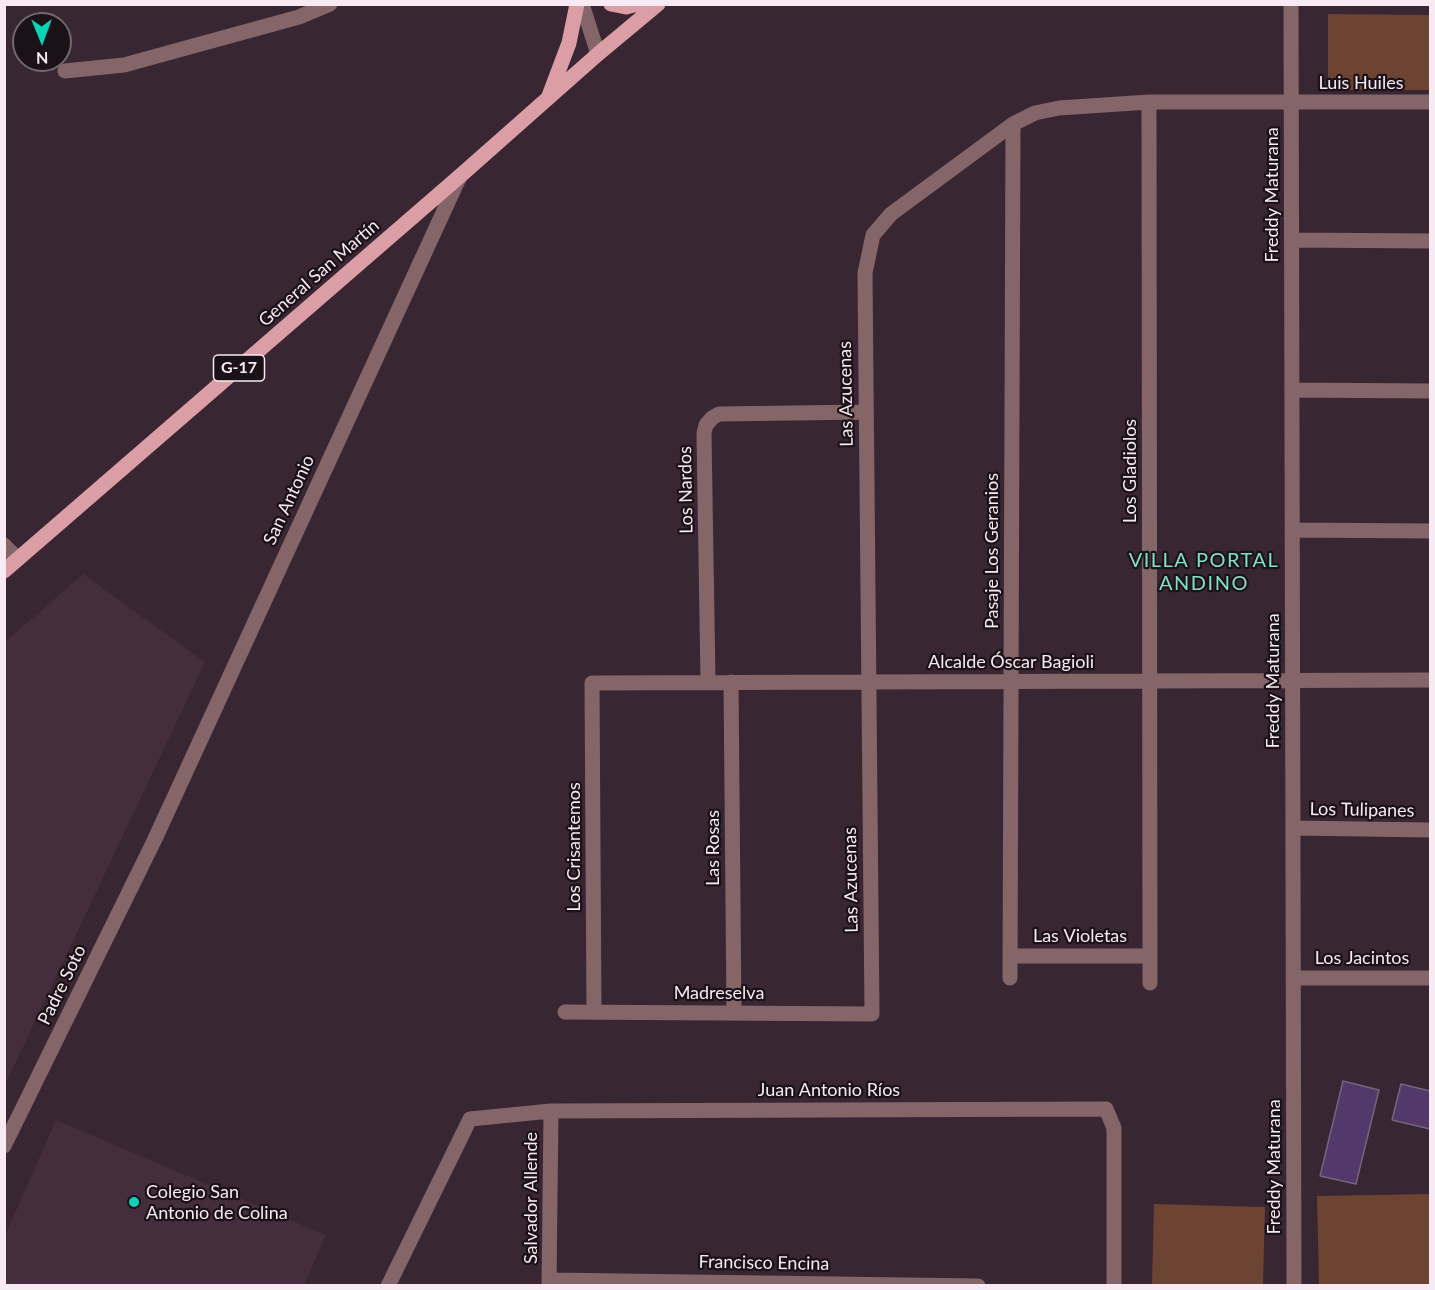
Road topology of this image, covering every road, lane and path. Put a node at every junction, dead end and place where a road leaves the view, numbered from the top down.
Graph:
1 (330, 4) edge
2 (577, 4) edge
3 (582, 4) edge
4 (611, 4) edge
5 (638, 4) edge
6 (658, 4) edge
7 (1291, 4) edge
8 (598, 54) junction
9 (72, 70) edge
10 (548, 98) junction
11 (1149, 102) junction
12 (1292, 102) junction
13 (1431, 102) edge
14 (1013, 124) junction
15 (460, 176) junction
16 (1292, 240) junction
17 (1431, 241) edge
18 (1292, 390) junction
19 (1431, 391) edge
20 (866, 412) junction
21 (1293, 530) junction
22 (1431, 531) edge
23 (4, 545) edge
24 (18, 559) junction
25 (4, 571) edge
26 (1293, 680) junction
27 (1431, 680) edge
28 (1011, 681) junction
29 (1150, 681) junction
30 (708, 682) junction
31 (731, 682) junction
32 (868, 682) junction
33 (592, 683) joint
34 (1293, 828) junction
35 (1431, 830) edge
36 (154, 841) joint
37 (1010, 956) junction
38 (1150, 956) junction
39 (1010, 978) dead end
40 (1293, 978) junction
41 (1431, 978) edge
42 (1150, 983) dead end
43 (565, 1012) dead end
44 (594, 1012) junction
45 (734, 1013) junction
46 (872, 1014) joint
47 (551, 1111) junction
48 (4, 1146) edge
49 (549, 1283) edge
50 (388, 1286) edge
51 (978, 1286) edge
52 (1114, 1286) edge
53 (1294, 1286) edge

1 - 9 street
2 - 10 main road
3 - 8 street
4 - 5 main road
6 - 8 main road, General San Martín / G-17
7 - 12 street, Freddy Maturana
8 - 10 main road, General San Martín / G-17
10 - 15 main road, General San Martín / G-17
11 - 12 street, Las Azucenas
11 - 14 street, Las Azucenas
11 - 29 street, Los Gladiolos
12 - 13 street, Luis Huiles
12 - 16 street, Freddy Maturana
14 - 20 street, Las Azucenas
14 - 28 street, Pasaje Los Geranios
15 - 24 main road, General San Martín / G-17
15 - 36 street, San Antonio
16 - 17 street
16 - 18 street, Freddy Maturana
18 - 19 street
18 - 21 street, Freddy Maturana
20 - 30 street, Los Nardos
20 - 32 street, Las Azucenas
21 - 22 street
21 - 26 street, Freddy Maturana
23 - 24 street
24 - 25 main road, General San Martín / G-17
26 - 27 street, Alcalde Óscar Bagioli
26 - 29 street, Alcalde Óscar Bagioli
26 - 34 street, Freddy Maturana
28 - 29 street, Alcalde Óscar Bagioli
28 - 32 street, Alcalde Óscar Bagioli
28 - 37 street, Pasaje Los Geranios
29 - 38 street, Los Gladiolos
30 - 31 street, Alcalde Óscar Bagioli
30 - 33 street, Alcalde Óscar Bagioli
31 - 32 street, Alcalde Óscar Bagioli
31 - 45 street, Las Rosas
32 - 46 street, Las Azucenas
33 - 44 street, Los Crisantemos
34 - 35 street, Los Tulipanes
34 - 40 street, Freddy Maturana
36 - 48 street, Padre Soto
37 - 38 street, Las Violetas
37 - 39 street, Pasaje Los Geranios
38 - 42 street, Los Gladiolos
40 - 41 street, Los Jacintos
40 - 53 street, Freddy Maturana
43 - 44 street, Madreselva
44 - 45 street, Madreselva
45 - 46 street, Madreselva
47 - 49 street, Salvador Allende
47 - 50 street, Juan Antonio Ríos
47 - 52 street, Juan Antonio Ríos
49 - 51 street, Francisco Encina

